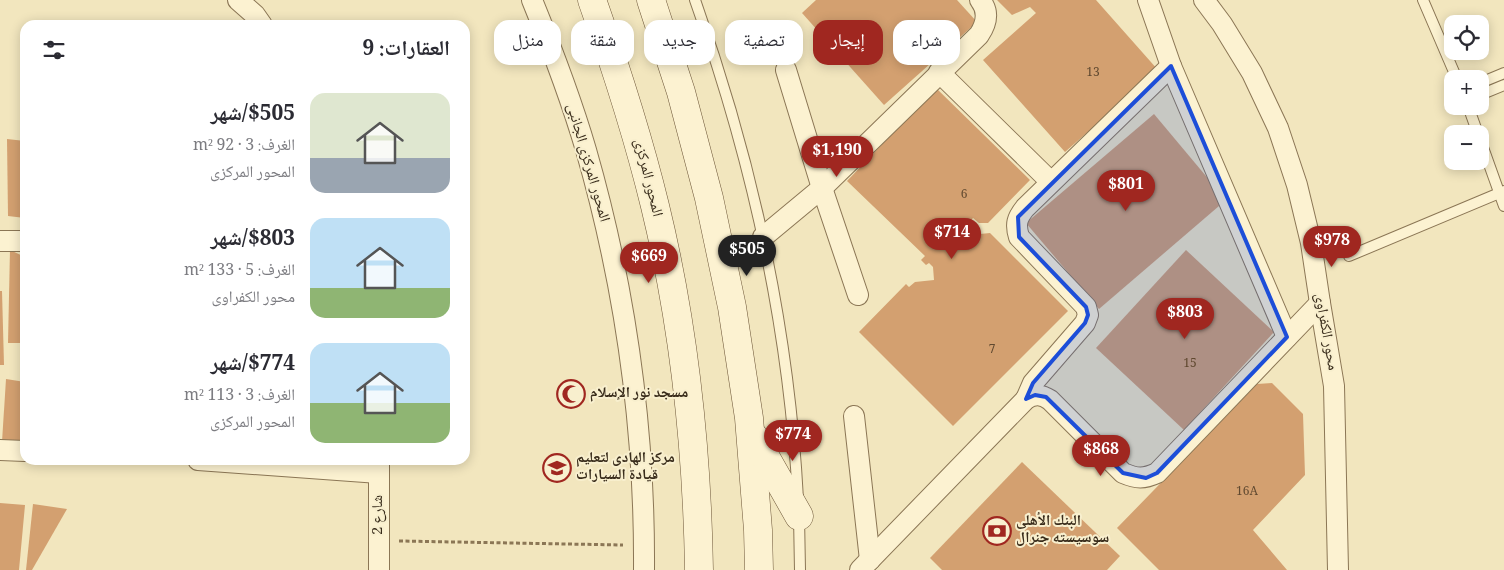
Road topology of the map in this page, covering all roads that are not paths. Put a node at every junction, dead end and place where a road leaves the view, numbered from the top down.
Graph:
1 (238, 0) edge
2 (532, 0) edge
3 (592, 0) edge
4 (651, 0) edge
5 (695, 0) edge
6 (980, 0) edge
7 (1148, 0) edge
8 (1204, 0) edge
9 (1423, 0) edge
10 (258, 20) edge
11 (1171, 66) junction
12 (786, 70) dead end
13 (1453, 70) edge
14 (939, 72) junction
15 (1504, 73) edge
16 (1489, 79) edge
17 (1504, 85) edge
18 (1489, 91) edge
19 (1489, 160) edge
20 (1051, 182) junction
21 (822, 188) junction
22 (1502, 192) edge
23 (1504, 206) edge
24 (763, 237) junction
25 (20, 240) edge
26 (0, 241) edge
27 (1349, 256) dead end
28 (858, 295) dead end
29 (1320, 303) junction
30 (1287, 336) junction
31 (1026, 399) junction
32 (854, 416) dead end
33 (750, 429) junction
34 (0, 450) edge
35 (20, 451) edge
36 (349, 465) edge
37 (379, 466) edge
38 (799, 516) junction
39 (865, 565) edge
40 (379, 570) edge
41 (644, 570) edge
42 (699, 570) edge
43 (759, 570) edge
44 (800, 570) edge
45 (1338, 570) edge

1 - 10 street
2 - 41 street, المحور المركزى الجانبى
3 - 42 main road, المحور المركزى
4 - 33 main road
5 - 24 lane
6 - 14 street
7 - 11 street
8 - 29 street, محور الكفراوى
9 - 13 lane
11 - 20 street
11 - 30 street
12 - 21 street
14 - 20 street
14 - 21 street
15 - 16 lane
17 - 18 lane
19 - 22 lane
20 - 31 street
21 - 24 street
21 - 28 street
22 - 23 lane
22 - 27 lane
24 - 38 lane
25 - 26 street
29 - 30 street
29 - 45 street, محور الكفراوى
30 - 31 street
31 - 39 street
32 - 39 street
33 - 38 main road
33 - 43 main road
34 - 35 street
36 - 37 street
37 - 40 street, شارع 2
38 - 44 lane

